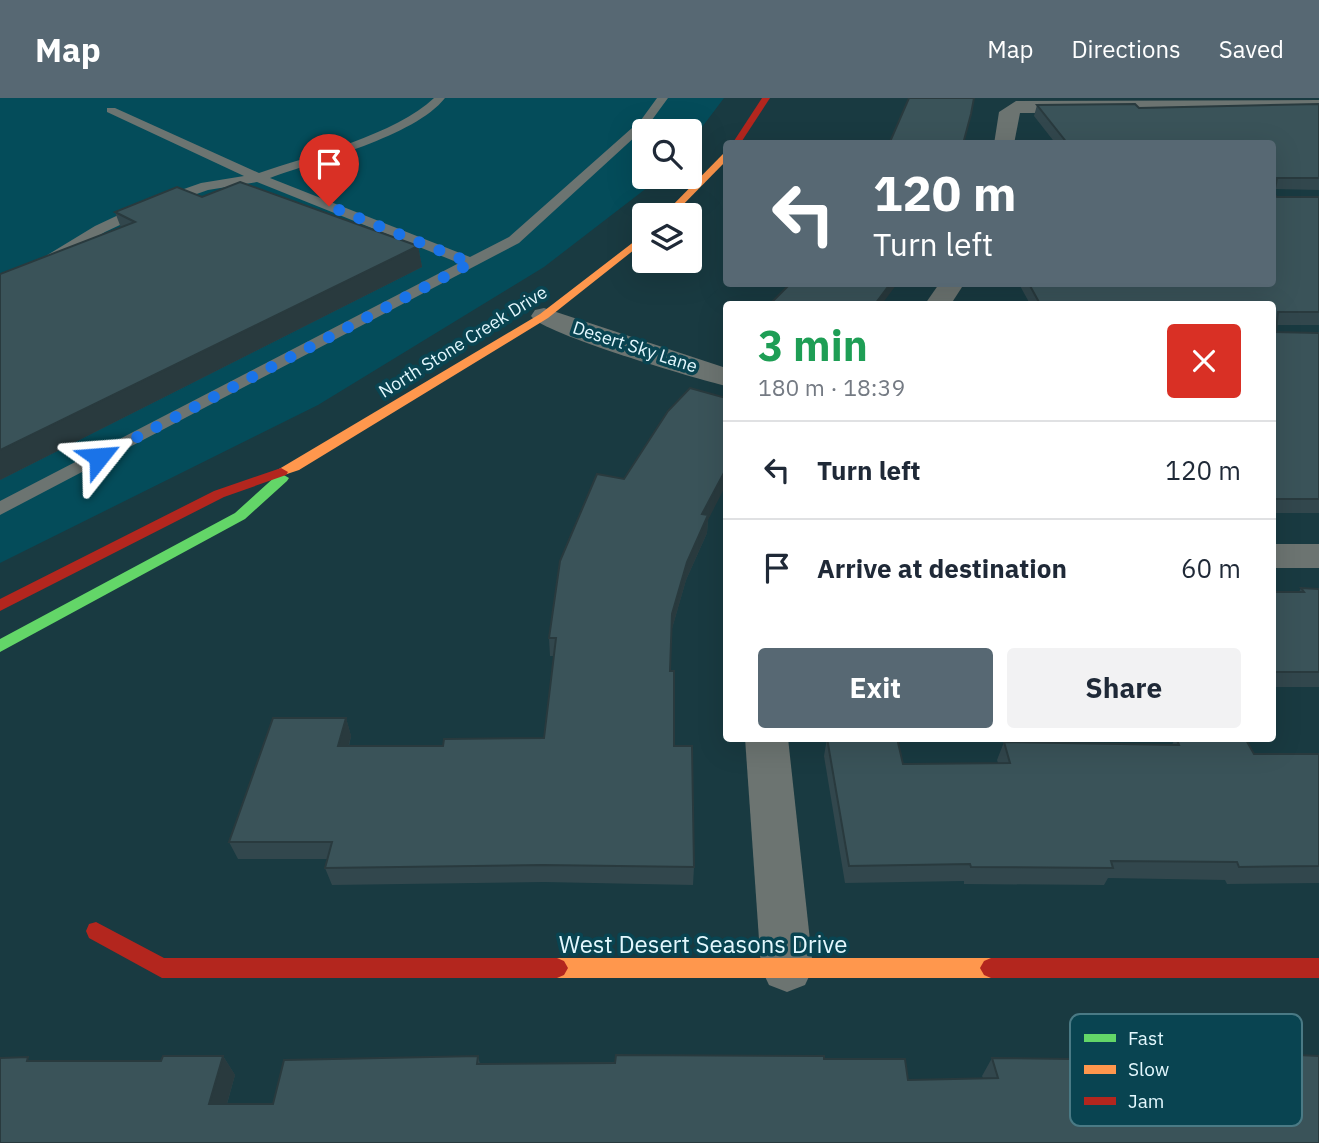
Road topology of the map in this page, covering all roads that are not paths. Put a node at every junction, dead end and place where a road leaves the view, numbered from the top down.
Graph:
1 (440, 98) edge
2 (663, 98) edge
3 (766, 98) edge
4 (1166, 102) edge
5 (1319, 106) edge
6 (111, 110) dead end
7 (739, 140) edge
8 (1005, 140) edge
9 (723, 159) edge
10 (258, 178) junction
11 (680, 203) edge
12 (632, 246) edge
13 (471, 263) junction
14 (0, 280) edge
15 (544, 316) junction
16 (723, 376) edge
17 (294, 467) junction
18 (0, 509) edge
19 (1276, 556) edge
20 (1319, 556) edge
21 (0, 606) edge
22 (0, 646) edge
23 (766, 742) edge
24 (96, 931) dead end
25 (787, 968) junction
26 (1319, 968) edge

1 - 10 lane
2 - 13 lane
3 - 7 street
4 - 5 street
4 - 8 street
6 - 10 lane
9 - 11 street
10 - 13 lane
10 - 14 lane
12 - 15 street, North Stone Creek Drive
13 - 18 lane
15 - 16 street, Desert Sky Lane
15 - 17 street, North Stone Creek Drive
17 - 21 street, North Stone Creek Drive
17 - 22 street, North Stone Creek Drive
19 - 20 street
23 - 25 street
24 - 25 street, West Desert Seasons Drive
25 - 26 street, West Desert Seasons Drive

